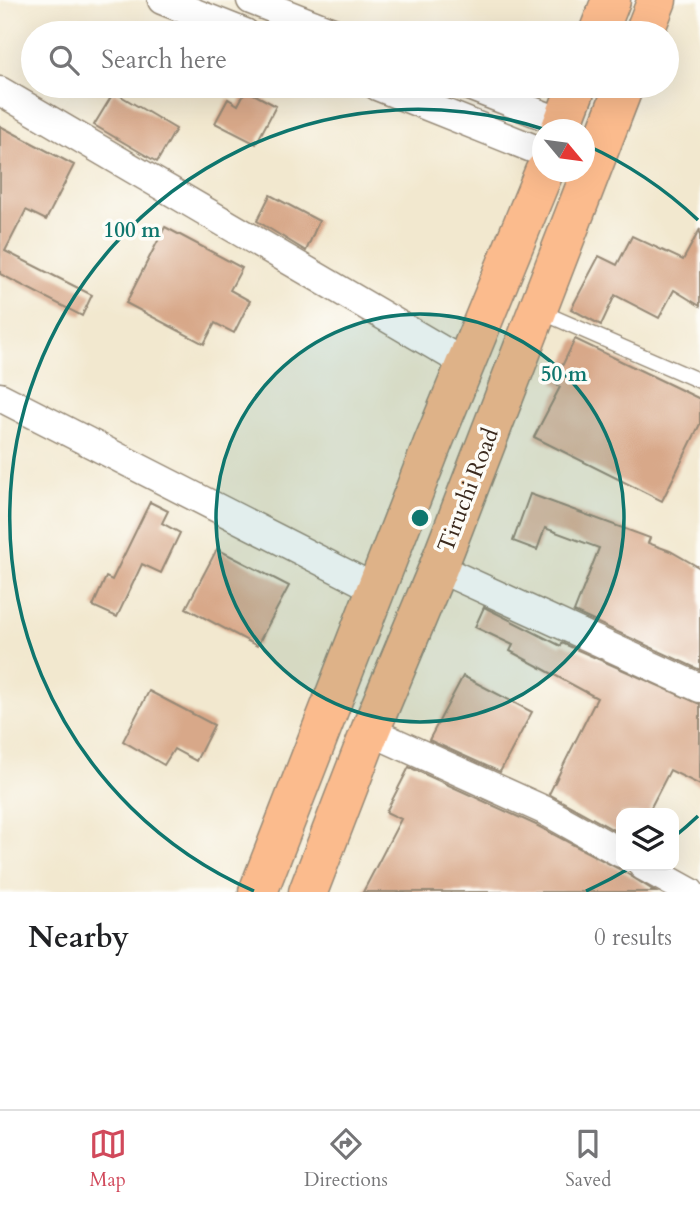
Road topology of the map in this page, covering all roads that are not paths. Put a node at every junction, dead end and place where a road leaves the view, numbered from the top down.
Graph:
1 (162, 0) edge
2 (251, 0) edge
3 (611, 0) edge
4 (657, 0) edge
5 (215, 21) edge
6 (304, 21) edge
7 (603, 21) edge
8 (649, 21) edge
9 (0, 91) edge
10 (421, 98) edge
11 (490, 98) edge
12 (572, 98) edge
13 (619, 98) edge
14 (563, 119) edge
15 (532, 122) edge
16 (532, 129) edge
17 (540, 182) edge
18 (537, 310) junction
19 (466, 363) junction
20 (700, 380) edge
21 (0, 397) edge
22 (438, 568) junction
23 (377, 590) junction
24 (700, 688) edge
25 (370, 731) junction
26 (616, 850) edge
27 (652, 871) edge
28 (258, 892) edge
29 (308, 892) edge
30 (690, 892) edge

1 - 5 street
2 - 6 street
3 - 7 highway
4 - 8 highway
9 - 19 street
10 - 16 street
11 - 15 street
12 - 14 highway
13 - 18 highway, Tiruchi Road
17 - 19 highway
18 - 20 lane
18 - 22 highway, Tiruchi Road
19 - 23 highway
21 - 23 street
22 - 24 street
22 - 25 highway, Tiruchi Road
23 - 28 highway
25 - 26 street
25 - 29 highway, Tiruchi Road
27 - 30 street

